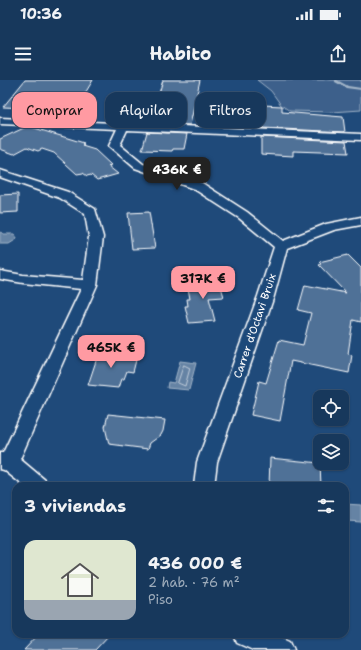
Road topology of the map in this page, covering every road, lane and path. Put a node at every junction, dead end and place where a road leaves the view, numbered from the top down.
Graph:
1 (0, 121) edge
2 (105, 126) edge
3 (123, 128) edge
4 (147, 128) edge
5 (361, 137) edge
6 (0, 173) edge
7 (361, 221) edge
8 (281, 246) junction
9 (0, 275) edge
10 (90, 285) junction
11 (4, 462) edge
12 (32, 482) edge
13 (204, 482) edge
14 (255, 638) edge
15 (281, 650) edge

1 - 2 street
3 - 8 street
4 - 5 street
6 - 10 street
7 - 8 street
8 - 13 street, Carrer d'Octavi Bruix
9 - 10 street
10 - 11 street
11 - 12 street
14 - 15 street

